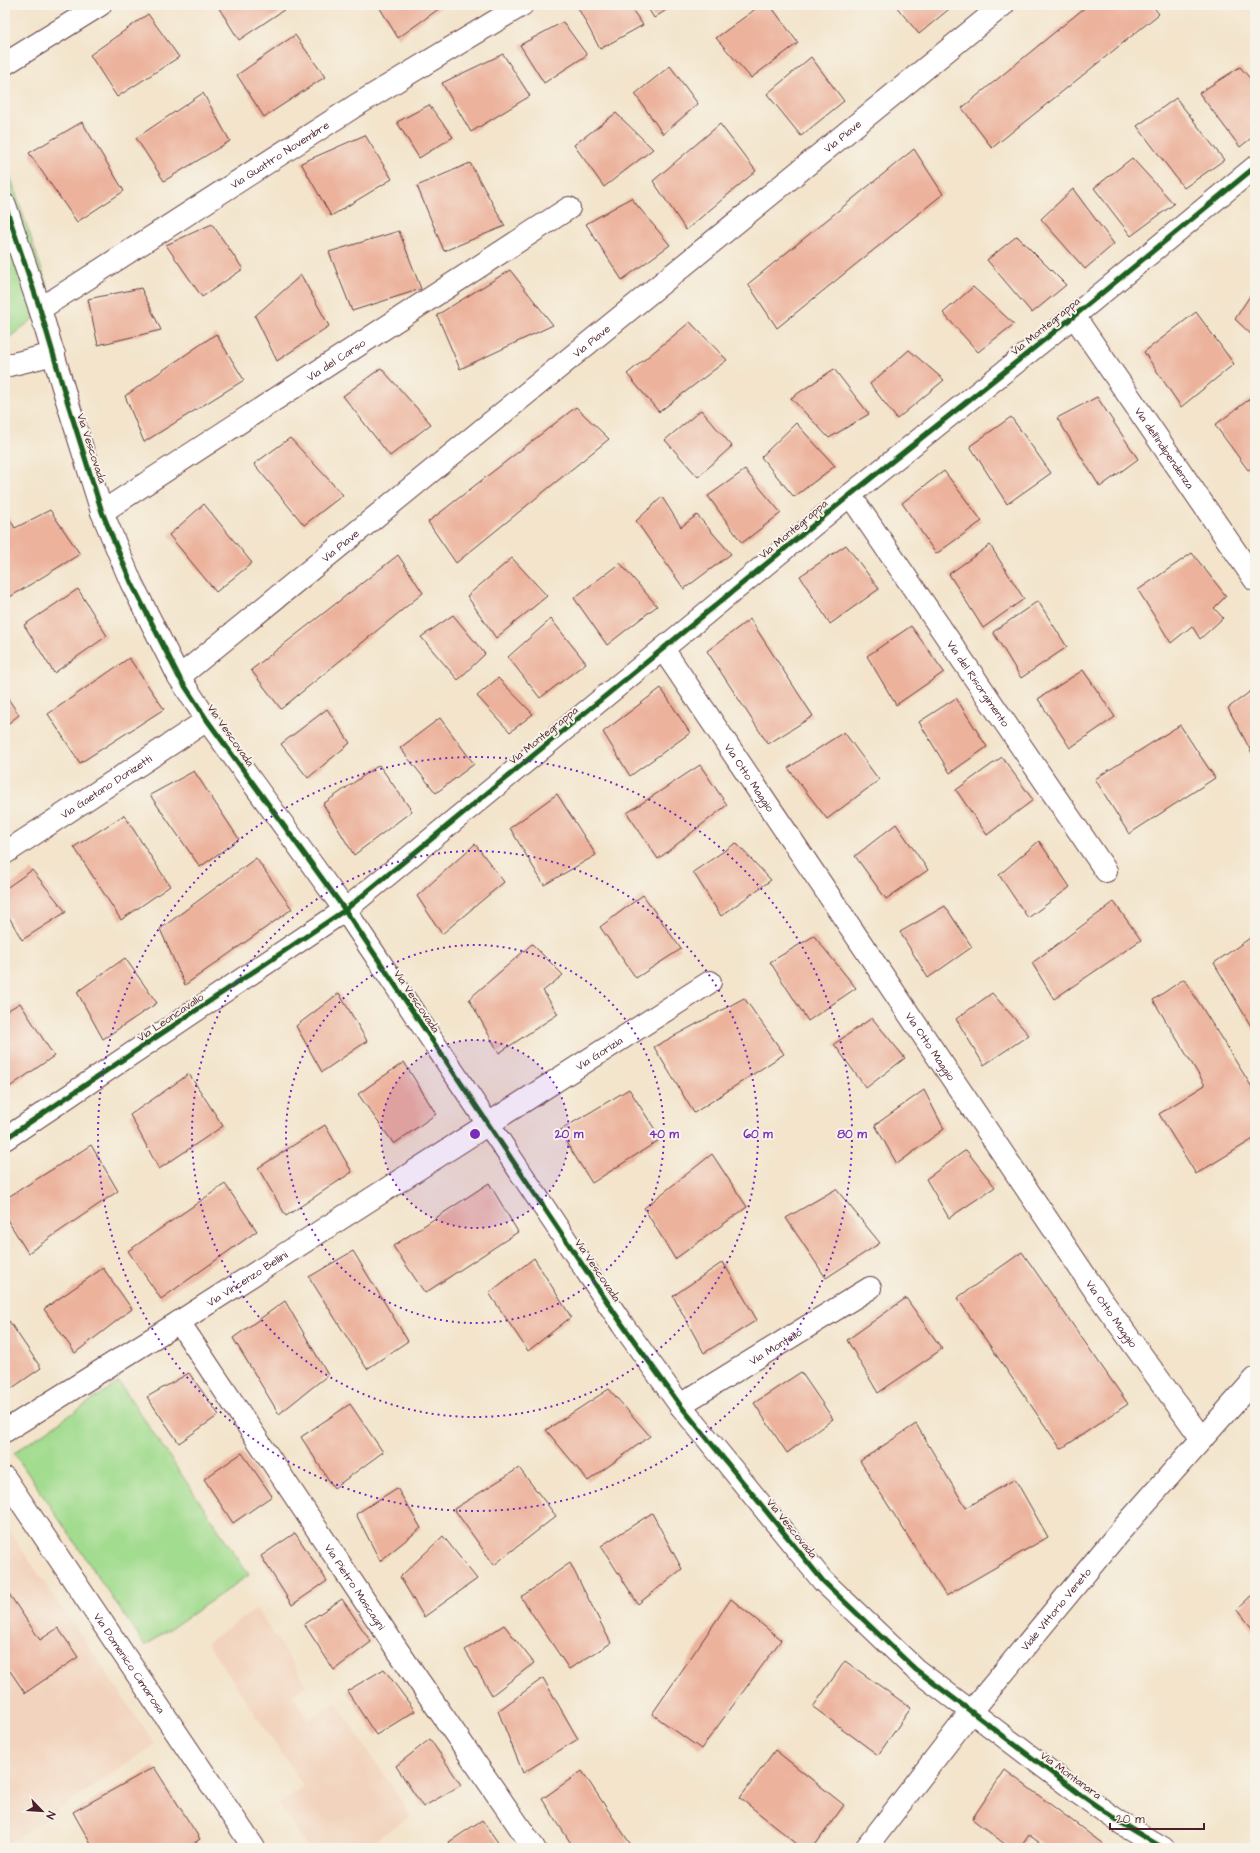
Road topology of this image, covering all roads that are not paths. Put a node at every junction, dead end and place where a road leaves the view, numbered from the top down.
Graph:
1 (100, 5) edge
2 (522, 5) edge
3 (1003, 5) edge
4 (5, 64) edge
5 (1255, 167) edge
6 (5, 205) edge
7 (569, 208) dead end
8 (40, 309) junction
9 (1074, 316) junction
10 (54, 354) junction
11 (5, 366) edge
12 (850, 495) junction
13 (102, 512) junction
14 (1255, 580) edge
15 (663, 649) junction
16 (178, 676) junction
17 (207, 720) junction
18 (5, 852) edge
19 (1106, 871) dead end
20 (345, 910) junction
21 (710, 982) dead end
22 (488, 1124) junction
23 (5, 1139) edge
24 (870, 1288) dead end
25 (179, 1322) junction
26 (1255, 1379) edge
27 (680, 1404) junction
28 (5, 1431) edge
29 (1202, 1440) junction
30 (5, 1478) edge
31 (971, 1712) junction
32 (254, 1848) edge
33 (534, 1848) edge
34 (866, 1848) edge
35 (1164, 1848) edge

1 - 4 street
2 - 8 street, Via Quattro Novembre
3 - 16 street, Via Piave
5 - 9 street, Via Montegrappa
6 - 8 street, Via Vescovada
7 - 13 street, Via del Carso
8 - 10 street, Via Vescovada
9 - 12 street, Via Montegrappa
9 - 14 street, Via dell'Indipendenza
10 - 11 street
10 - 13 street, Via Vescovada
12 - 15 street, Via Montegrappa
12 - 19 street, Via del Risorgimento
13 - 16 street, Via Vescovada
15 - 20 street, Via Montegrappa
15 - 29 street, Via Otto Maggio
16 - 17 street, Via Vescovada
17 - 18 street, Via Gaetano Donizetti
17 - 20 street, Via Vescovada
20 - 22 street, Via Vescovada
20 - 23 street, Via Leoncavallo
21 - 22 street, Via Gorizia
22 - 25 street, Via Vincenzo Bellini
22 - 27 street, Via Vescovada
24 - 27 street, Via Montello
25 - 28 street, Via Vincenzo Bellini
25 - 33 street, Via Pietro Mascagni
26 - 29 street, Viale Vittorio Veneto
27 - 31 street, Via Vescovada
29 - 31 street, Viale Vittorio Veneto
30 - 32 street, Via Domenico Cimarosa
31 - 34 street, Viale Vittorio Veneto
31 - 35 street, Via Montanara

